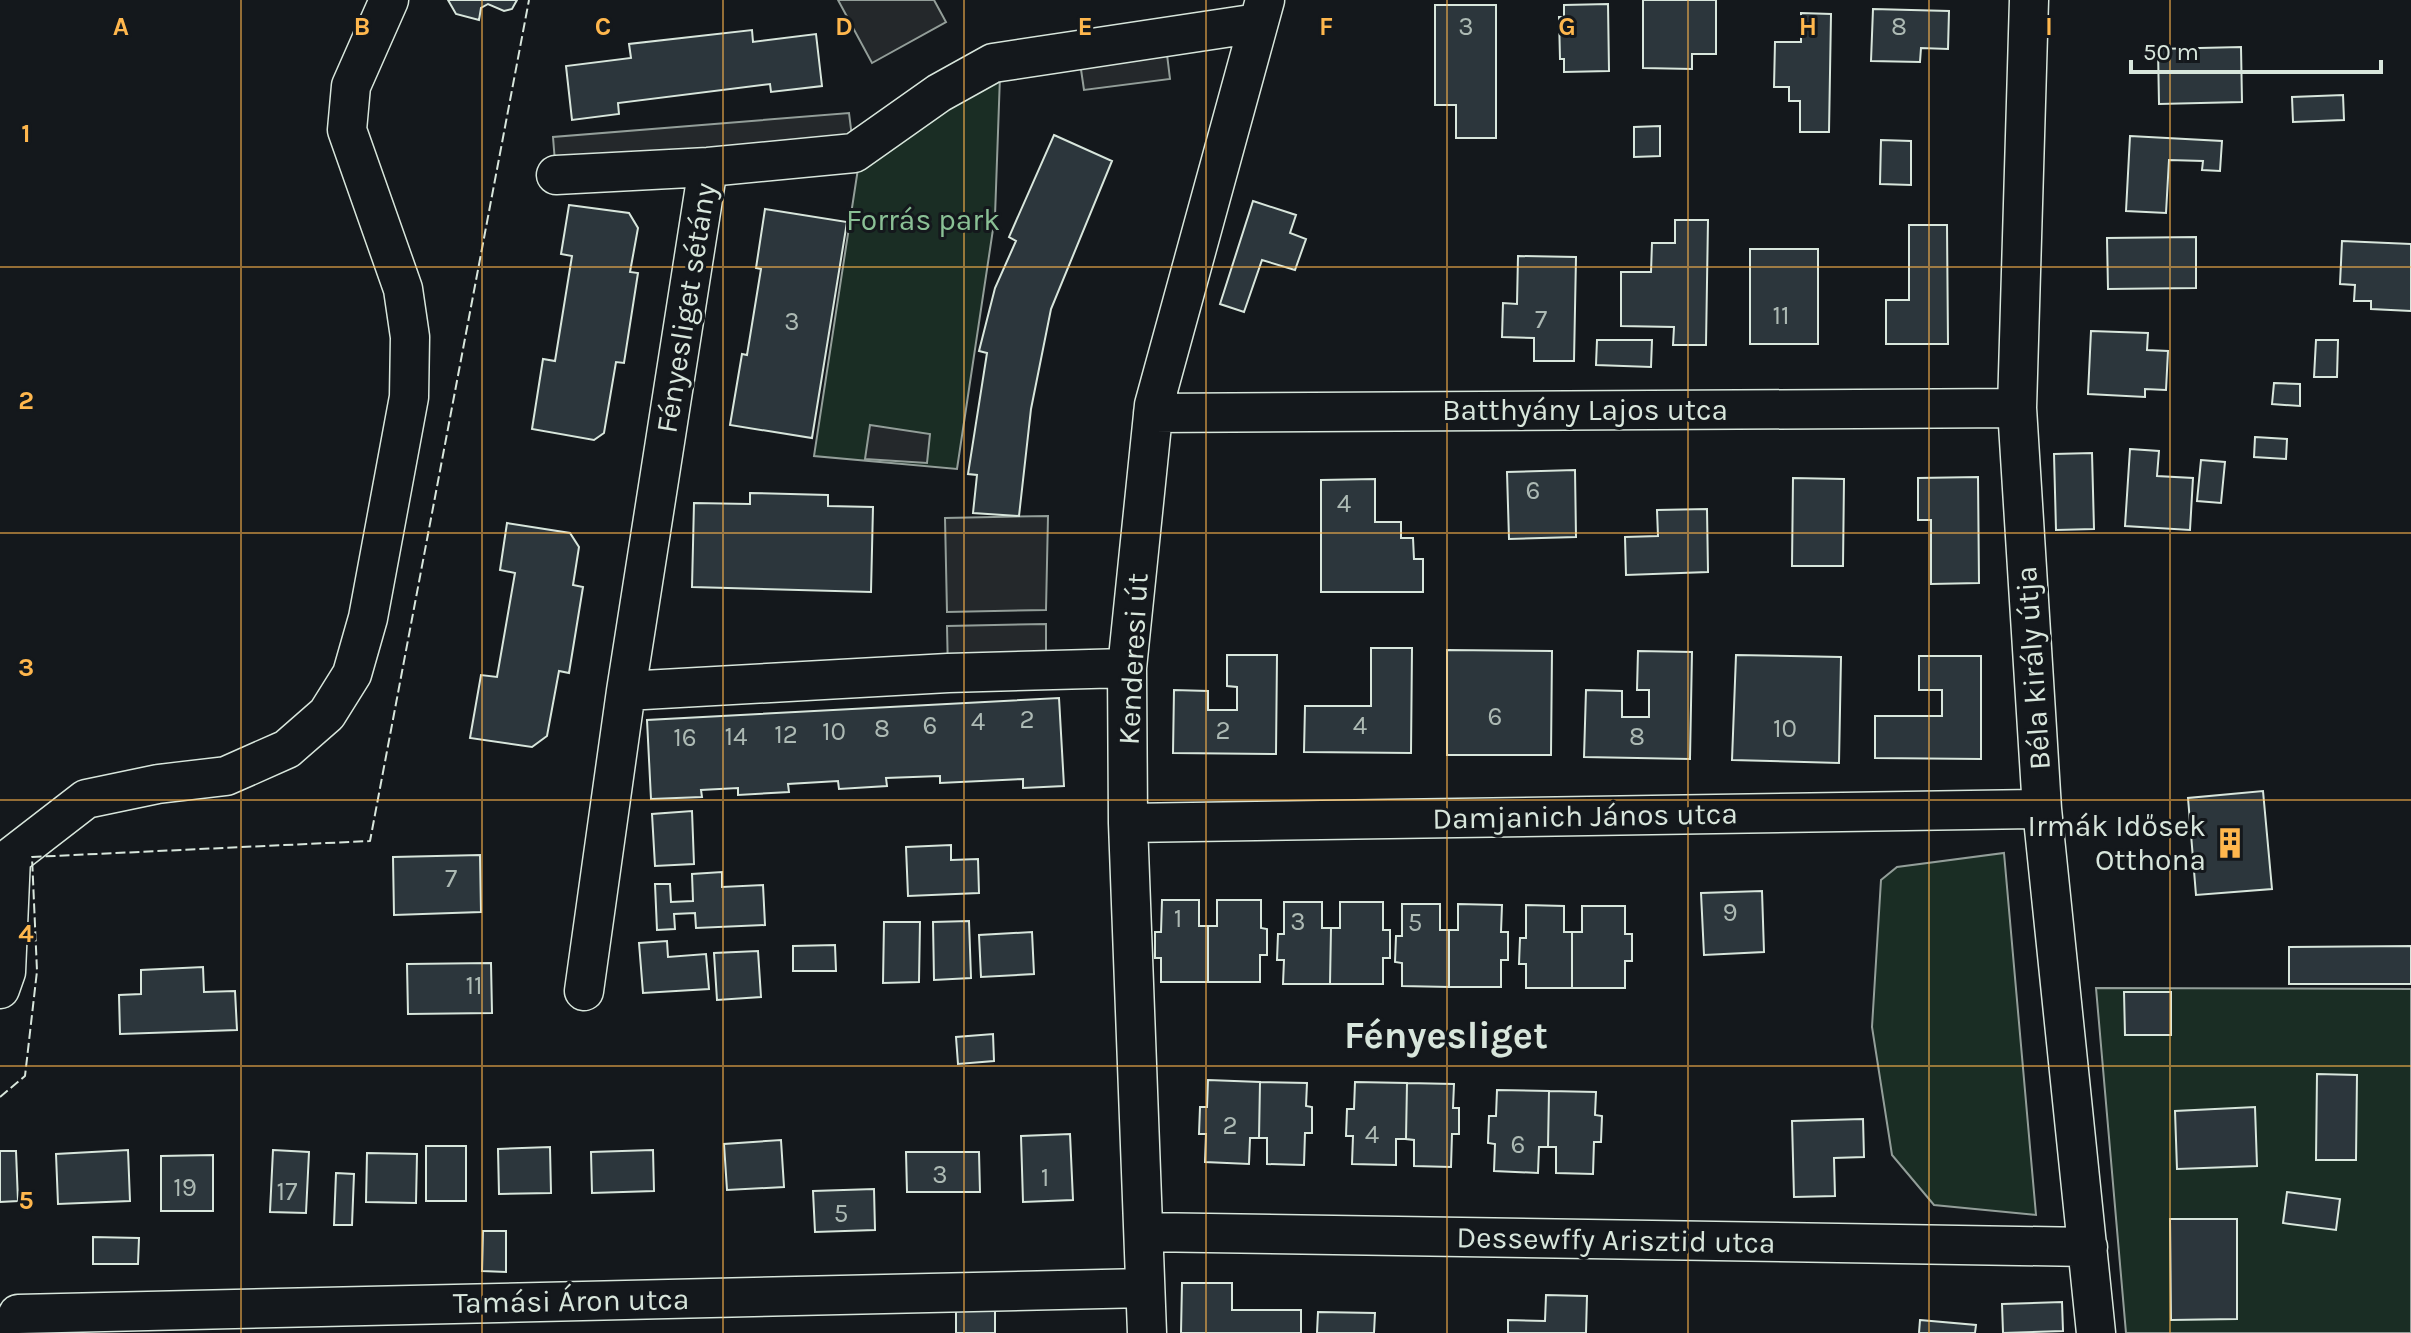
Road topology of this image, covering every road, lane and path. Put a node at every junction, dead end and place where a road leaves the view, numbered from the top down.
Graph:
1 (389, 0) edge
2 (2029, 0) edge
3 (1261, 11) edge
4 (708, 167) junction
5 (556, 175) dead end
6 (2017, 408) junction
7 (1153, 413) junction
8 (1127, 668) junction
9 (626, 691) junction
10 (2042, 809) junction
11 (1128, 823) junction
12 (0, 989) edge
13 (584, 991) dead end
14 (1144, 1232) junction
15 (2088, 1247) junction
16 (1145, 1288) junction
17 (10, 1320) edge
18 (1147, 1333) edge
19 (2096, 1333) edge

1 - 12 street
2 - 6 street, Béla király útja
3 - 4 street, Fényesliget sétány
3 - 7 street, Kenderesi út
4 - 5 street
4 - 9 street, Fényesliget sétány
6 - 7 street, Batthyány Lajos utca
6 - 10 street, Béla király útja
7 - 8 street, Kenderesi út
8 - 9 street
8 - 11 street, Kenderesi út
9 - 13 street, Fényesliget sétány
10 - 11 street, Damjanich János utca
10 - 15 street, Béla király útja
11 - 14 street, Kenderesi út
14 - 15 street, Dessewffy Arisztid utca
14 - 16 street, Kenderesi út
15 - 19 street, Béla király útja
16 - 17 street, Tamási Áron utca
16 - 18 street, Kenderesi út

